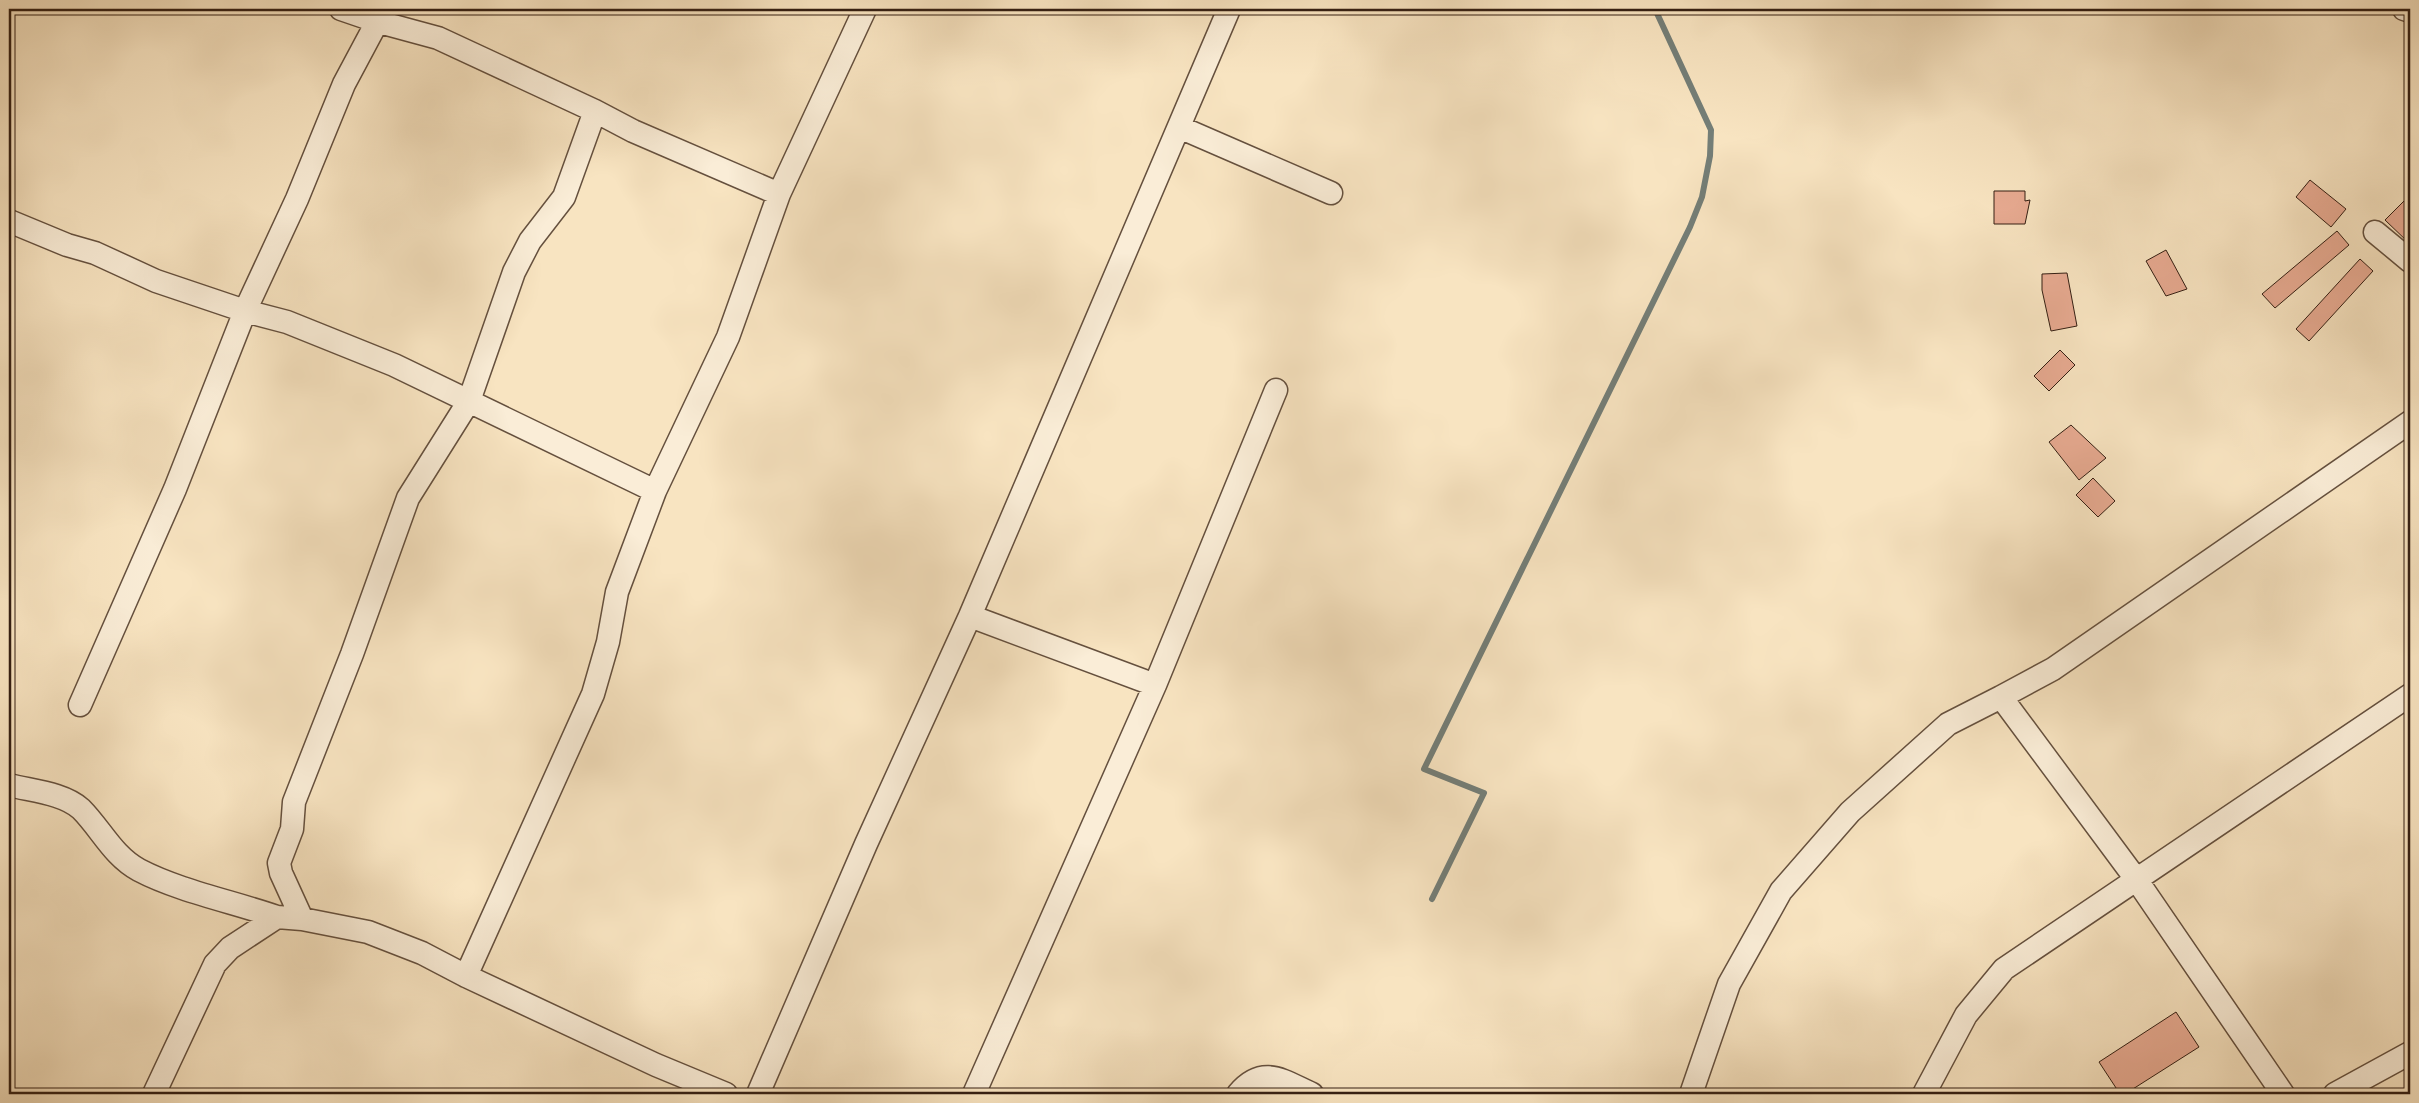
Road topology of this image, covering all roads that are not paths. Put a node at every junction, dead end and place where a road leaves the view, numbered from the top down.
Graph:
1 (341, 9) edge
2 (865, 9) edge
3 (1229, 9) edge
4 (2404, 9) edge
5 (2410, 11) edge
6 (382, 15) edge
7 (595, 112) junction
8 (1179, 127) junction
9 (1331, 193) dead end
10 (779, 194) junction
11 (9, 222) edge
12 (2375, 232) dead end
13 (2410, 261) edge
14 (245, 311) junction
15 (1276, 390) dead end
16 (469, 401) junction
17 (2410, 422) edge
18 (654, 491) junction
19 (970, 616) junction
20 (1155, 685) junction
21 (2410, 695) edge
22 (2001, 697) junction
23 (80, 705) dead end
24 (9, 786) edge
25 (2136, 879) junction
26 (277, 917) junction
27 (302, 919) junction
28 (466, 976) junction
29 (2410, 1053) edge
30 (154, 1094) edge
31 (726, 1094) edge
32 (758, 1094) edge
33 (974, 1094) edge
34 (1238, 1094) edge
35 (1312, 1094) edge
36 (1691, 1094) edge
37 (1924, 1094) edge
38 (2283, 1094) edge
39 (2335, 1094) edge

1 - 6 street
2 - 10 street
3 - 8 street
4 - 5 street
6 - 7 street
6 - 14 street
7 - 10 street
7 - 16 street
8 - 9 street
8 - 19 street
10 - 18 street
11 - 14 street
12 - 13 street
14 - 16 street
14 - 23 street
15 - 20 street
16 - 18 street
16 - 27 street
17 - 22 street
18 - 28 street
19 - 20 street
19 - 32 street
20 - 33 street
21 - 25 street
22 - 25 street
22 - 36 street
24 - 26 street
25 - 37 street
25 - 38 street
26 - 27 street
26 - 30 street
27 - 28 street
28 - 31 street
29 - 39 street
34 - 35 street

